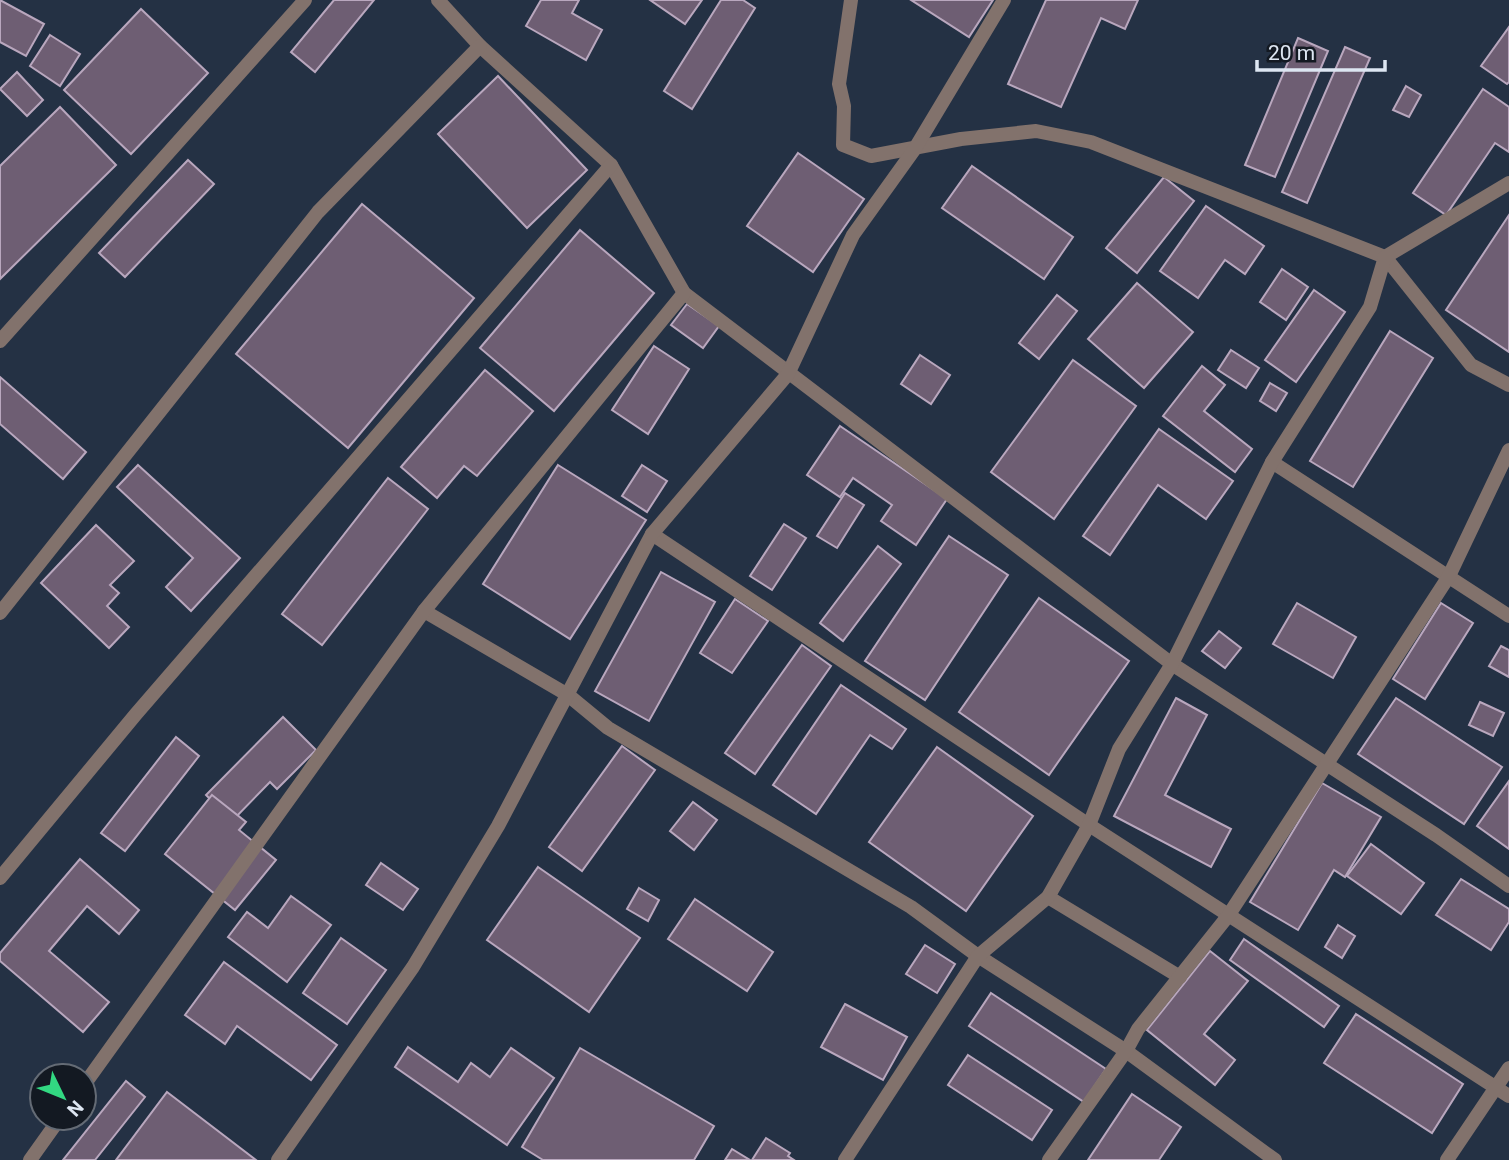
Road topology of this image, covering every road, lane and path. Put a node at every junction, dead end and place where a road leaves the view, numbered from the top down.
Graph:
1 (305, 0) edge
2 (438, 0) edge
3 (851, 0) edge
4 (1004, 0) edge
5 (481, 46) junction
6 (914, 150) junction
7 (611, 165) junction
8 (1509, 183) edge
9 (1385, 257) junction
10 (684, 293) junction
11 (0, 341) edge
12 (788, 373) junction
13 (1509, 385) edge
14 (1509, 450) edge
15 (1272, 461) junction
16 (652, 534) junction
17 (1448, 576) junction
18 (424, 611) junction
19 (0, 613) edge
20 (1509, 616) edge
21 (1171, 664) junction
22 (568, 695) junction
23 (1325, 763) junction
24 (1089, 825) junction
25 (0, 878) edge
26 (1509, 886) edge
27 (1048, 897) junction
28 (1228, 916) junction
29 (978, 956) junction
30 (1180, 977) junction
31 (1126, 1051) junction
32 (98, 1065) edge
33 (1509, 1068) edge
34 (1495, 1087) junction
35 (1509, 1097) edge
36 (50, 1132) edge
37 (30, 1160) edge
38 (278, 1160) edge
39 (845, 1160) edge
40 (1049, 1160) edge
41 (1275, 1160) edge
42 (1447, 1160) edge

1 - 11 street
2 - 5 street
3 - 6 street
4 - 6 street
5 - 7 street
5 - 19 street
6 - 9 street
6 - 12 street
7 - 10 street
7 - 25 street
8 - 9 street
9 - 13 street
9 - 15 street
10 - 12 street
10 - 18 street
12 - 16 street
12 - 21 street
14 - 17 street
15 - 17 street
15 - 21 street
16 - 22 street
16 - 24 street
17 - 20 street
17 - 23 street
18 - 22 street
18 - 32 street
21 - 23 street
21 - 24 street
22 - 29 street
22 - 38 street
23 - 26 street
23 - 28 street
24 - 27 street
24 - 28 street
27 - 29 street
27 - 30 street
28 - 30 street
28 - 34 street
29 - 31 street
29 - 39 street
30 - 31 street
31 - 40 street
31 - 41 street
33 - 34 street
34 - 35 street
34 - 42 street
36 - 37 street

